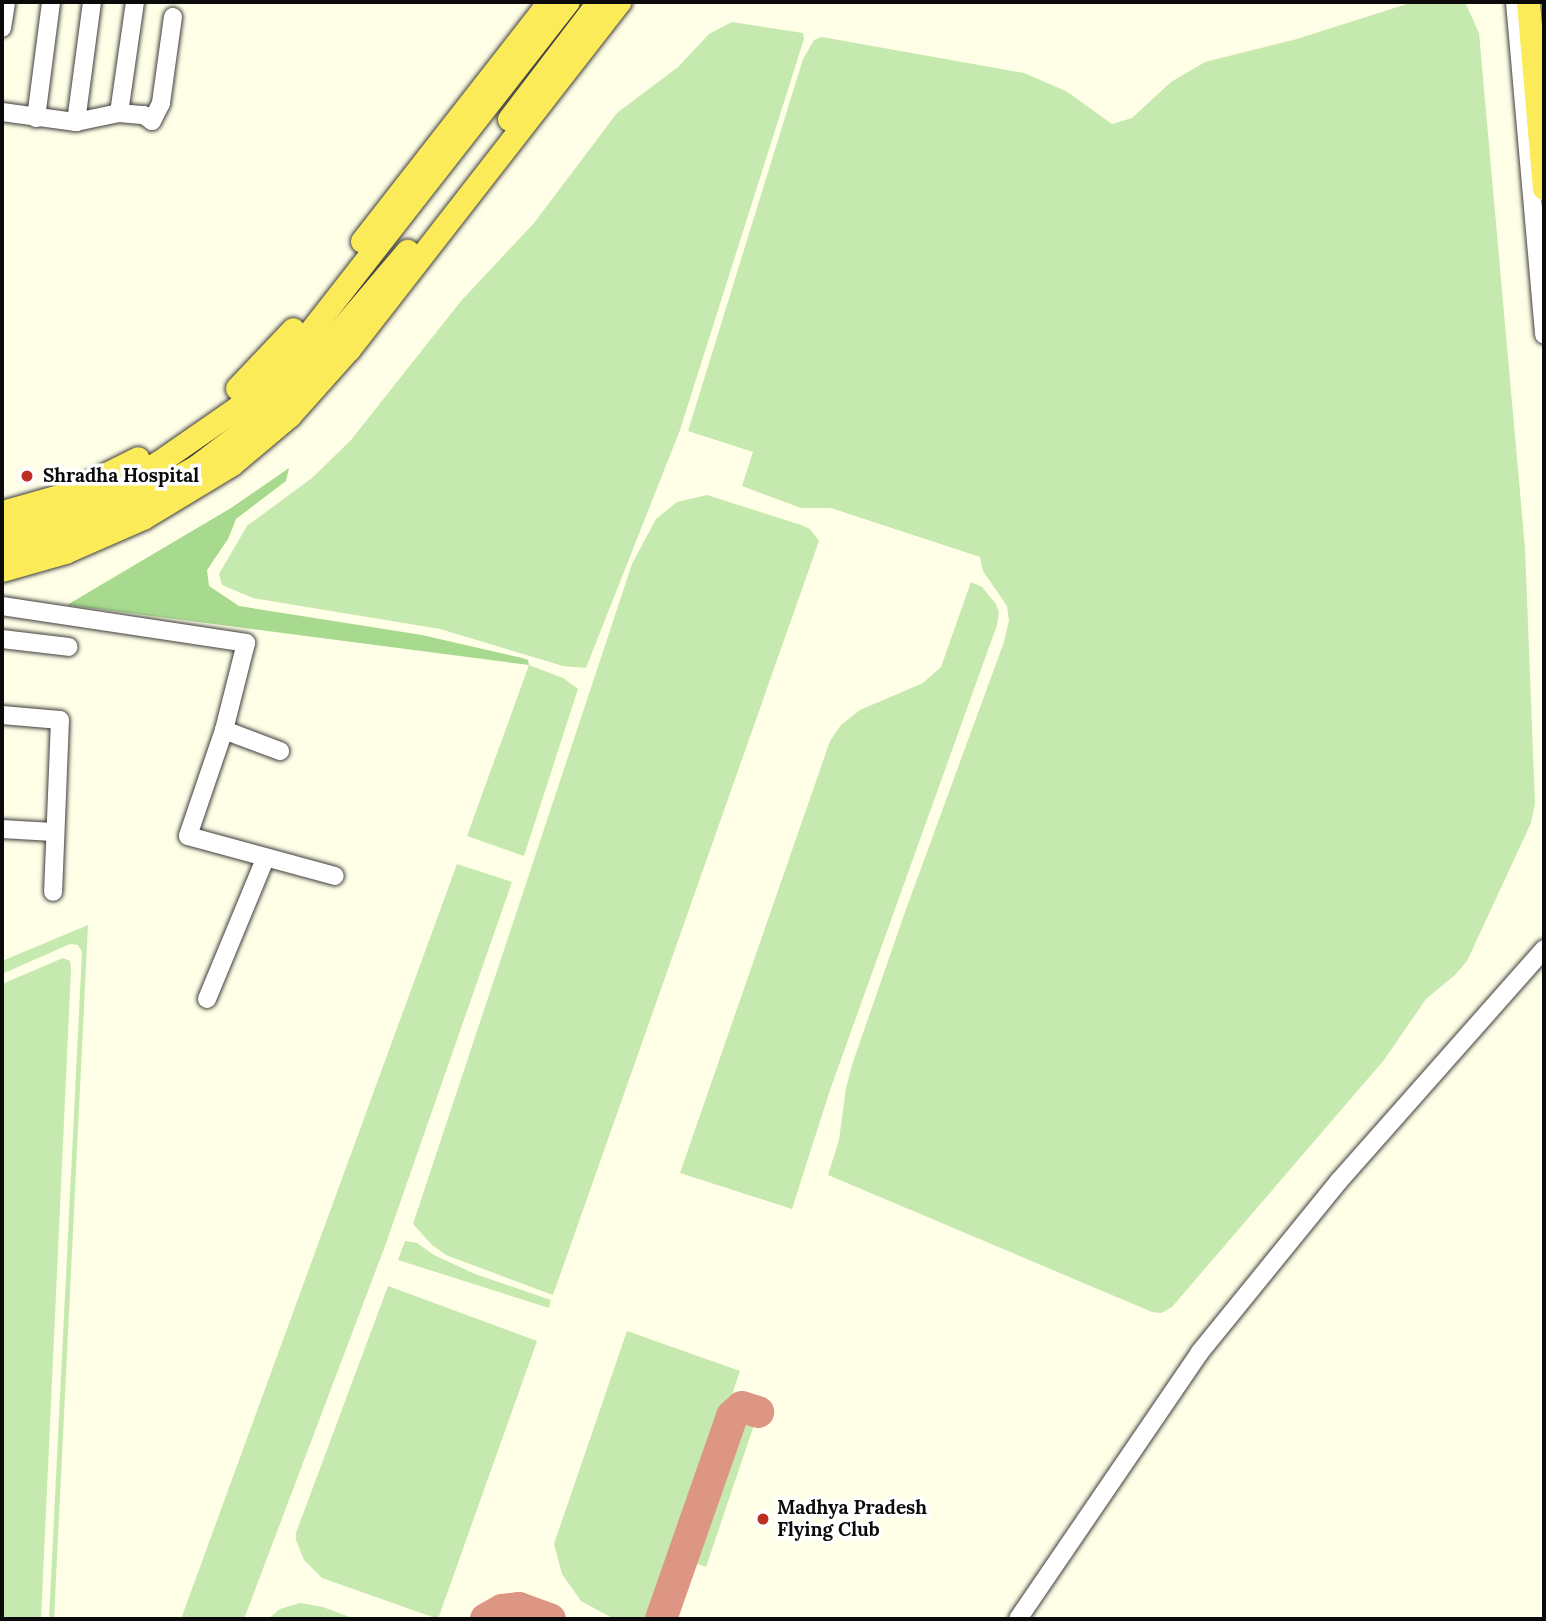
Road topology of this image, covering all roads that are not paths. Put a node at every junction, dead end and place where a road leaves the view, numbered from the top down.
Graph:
1 (6, 2) edge
2 (51, 2) edge
3 (92, 2) edge
4 (135, 2) edge
5 (549, 2) edge
6 (568, 2) edge
7 (598, 2) edge
8 (619, 2) edge
9 (1515, 2) edge
10 (1528, 2) edge
11 (173, 17) dead end
12 (2, 28) edge
13 (2, 112) edge
14 (119, 113) junction
15 (36, 118) junction
16 (76, 122) junction
17 (1544, 188) edge
18 (1544, 335) edge
19 (2, 512) edge
20 (2, 531) edge
21 (2, 550) edge
22 (2, 570) edge
23 (2, 607) edge
24 (2, 639) edge
25 (69, 647) dead end
26 (2, 715) edge
27 (225, 730) junction
28 (280, 751) dead end
29 (2, 829) edge
30 (54, 832) junction
31 (265, 859) junction
32 (335, 876) dead end
33 (53, 892) dead end
34 (1544, 949) edge
35 (207, 999) dead end
36 (1018, 1619) edge

1 - 12 street
2 - 15 street
3 - 16 street
4 - 14 street
5 - 19 main road
6 - 20 main road
7 - 21 main road
8 - 22 main road
9 - 18 street
10 - 17 main road
11 - 14 street
13 - 15 street
14 - 16 street
15 - 16 street
23 - 27 street
24 - 25 street
26 - 30 street
27 - 28 street
27 - 31 street
29 - 30 street
30 - 33 street
31 - 32 street
31 - 35 street
34 - 36 street

